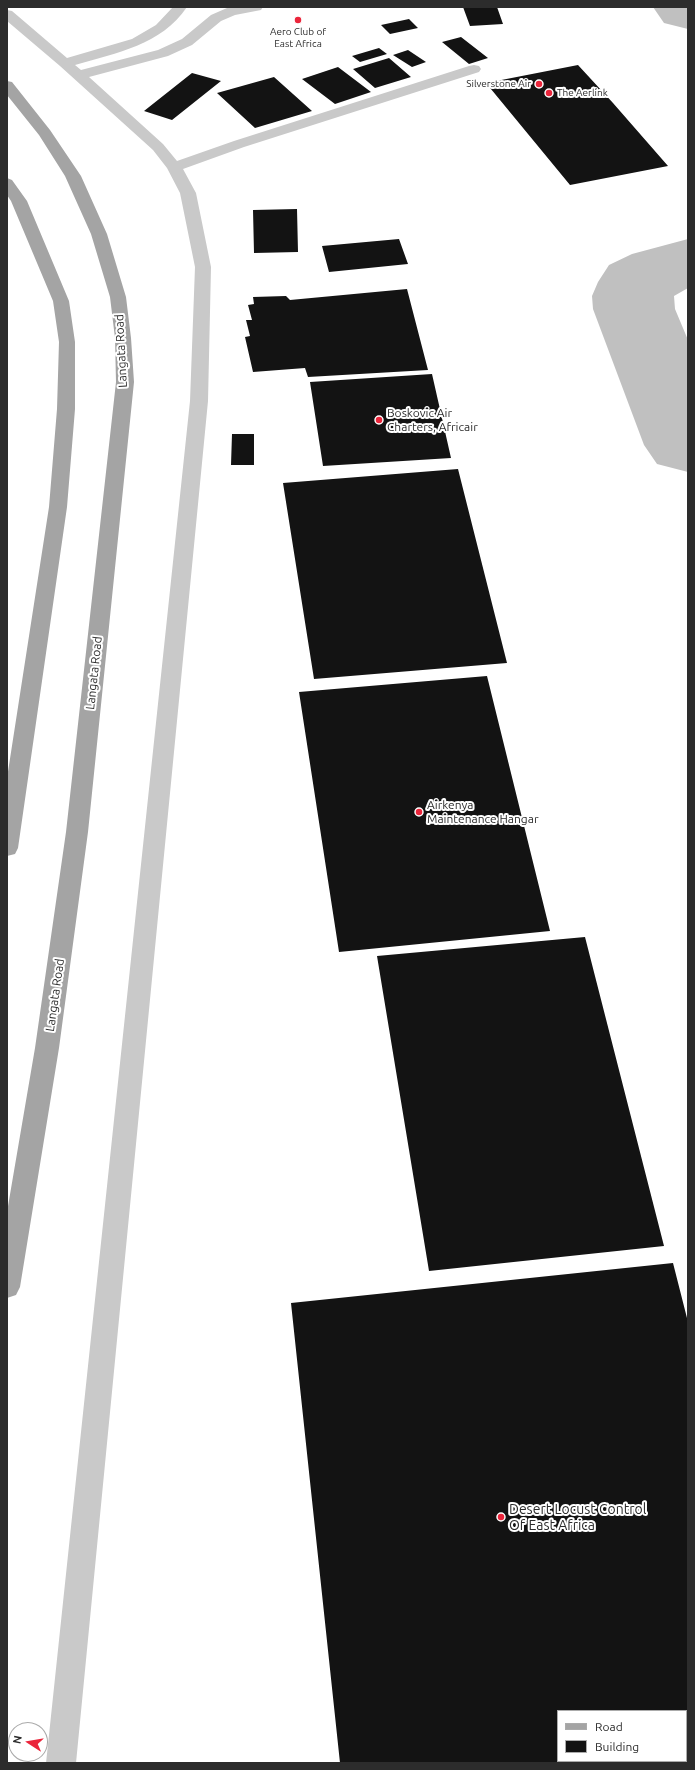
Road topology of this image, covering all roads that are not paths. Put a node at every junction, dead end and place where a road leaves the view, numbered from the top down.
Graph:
1 (180, 7) edge
2 (256, 7) edge
3 (7, 14) edge
4 (72, 69) junction
5 (474, 69) dead end
6 (7, 85) edge
7 (174, 167) junction
8 (7, 183) edge
9 (7, 848) edge
10 (7, 1287) edge
11 (61, 1763) edge

1 - 4 street
2 - 4 street
3 - 4 street
4 - 7 street
5 - 7 street
6 - 10 main road, Langata Road
7 - 11 street
8 - 9 main road

